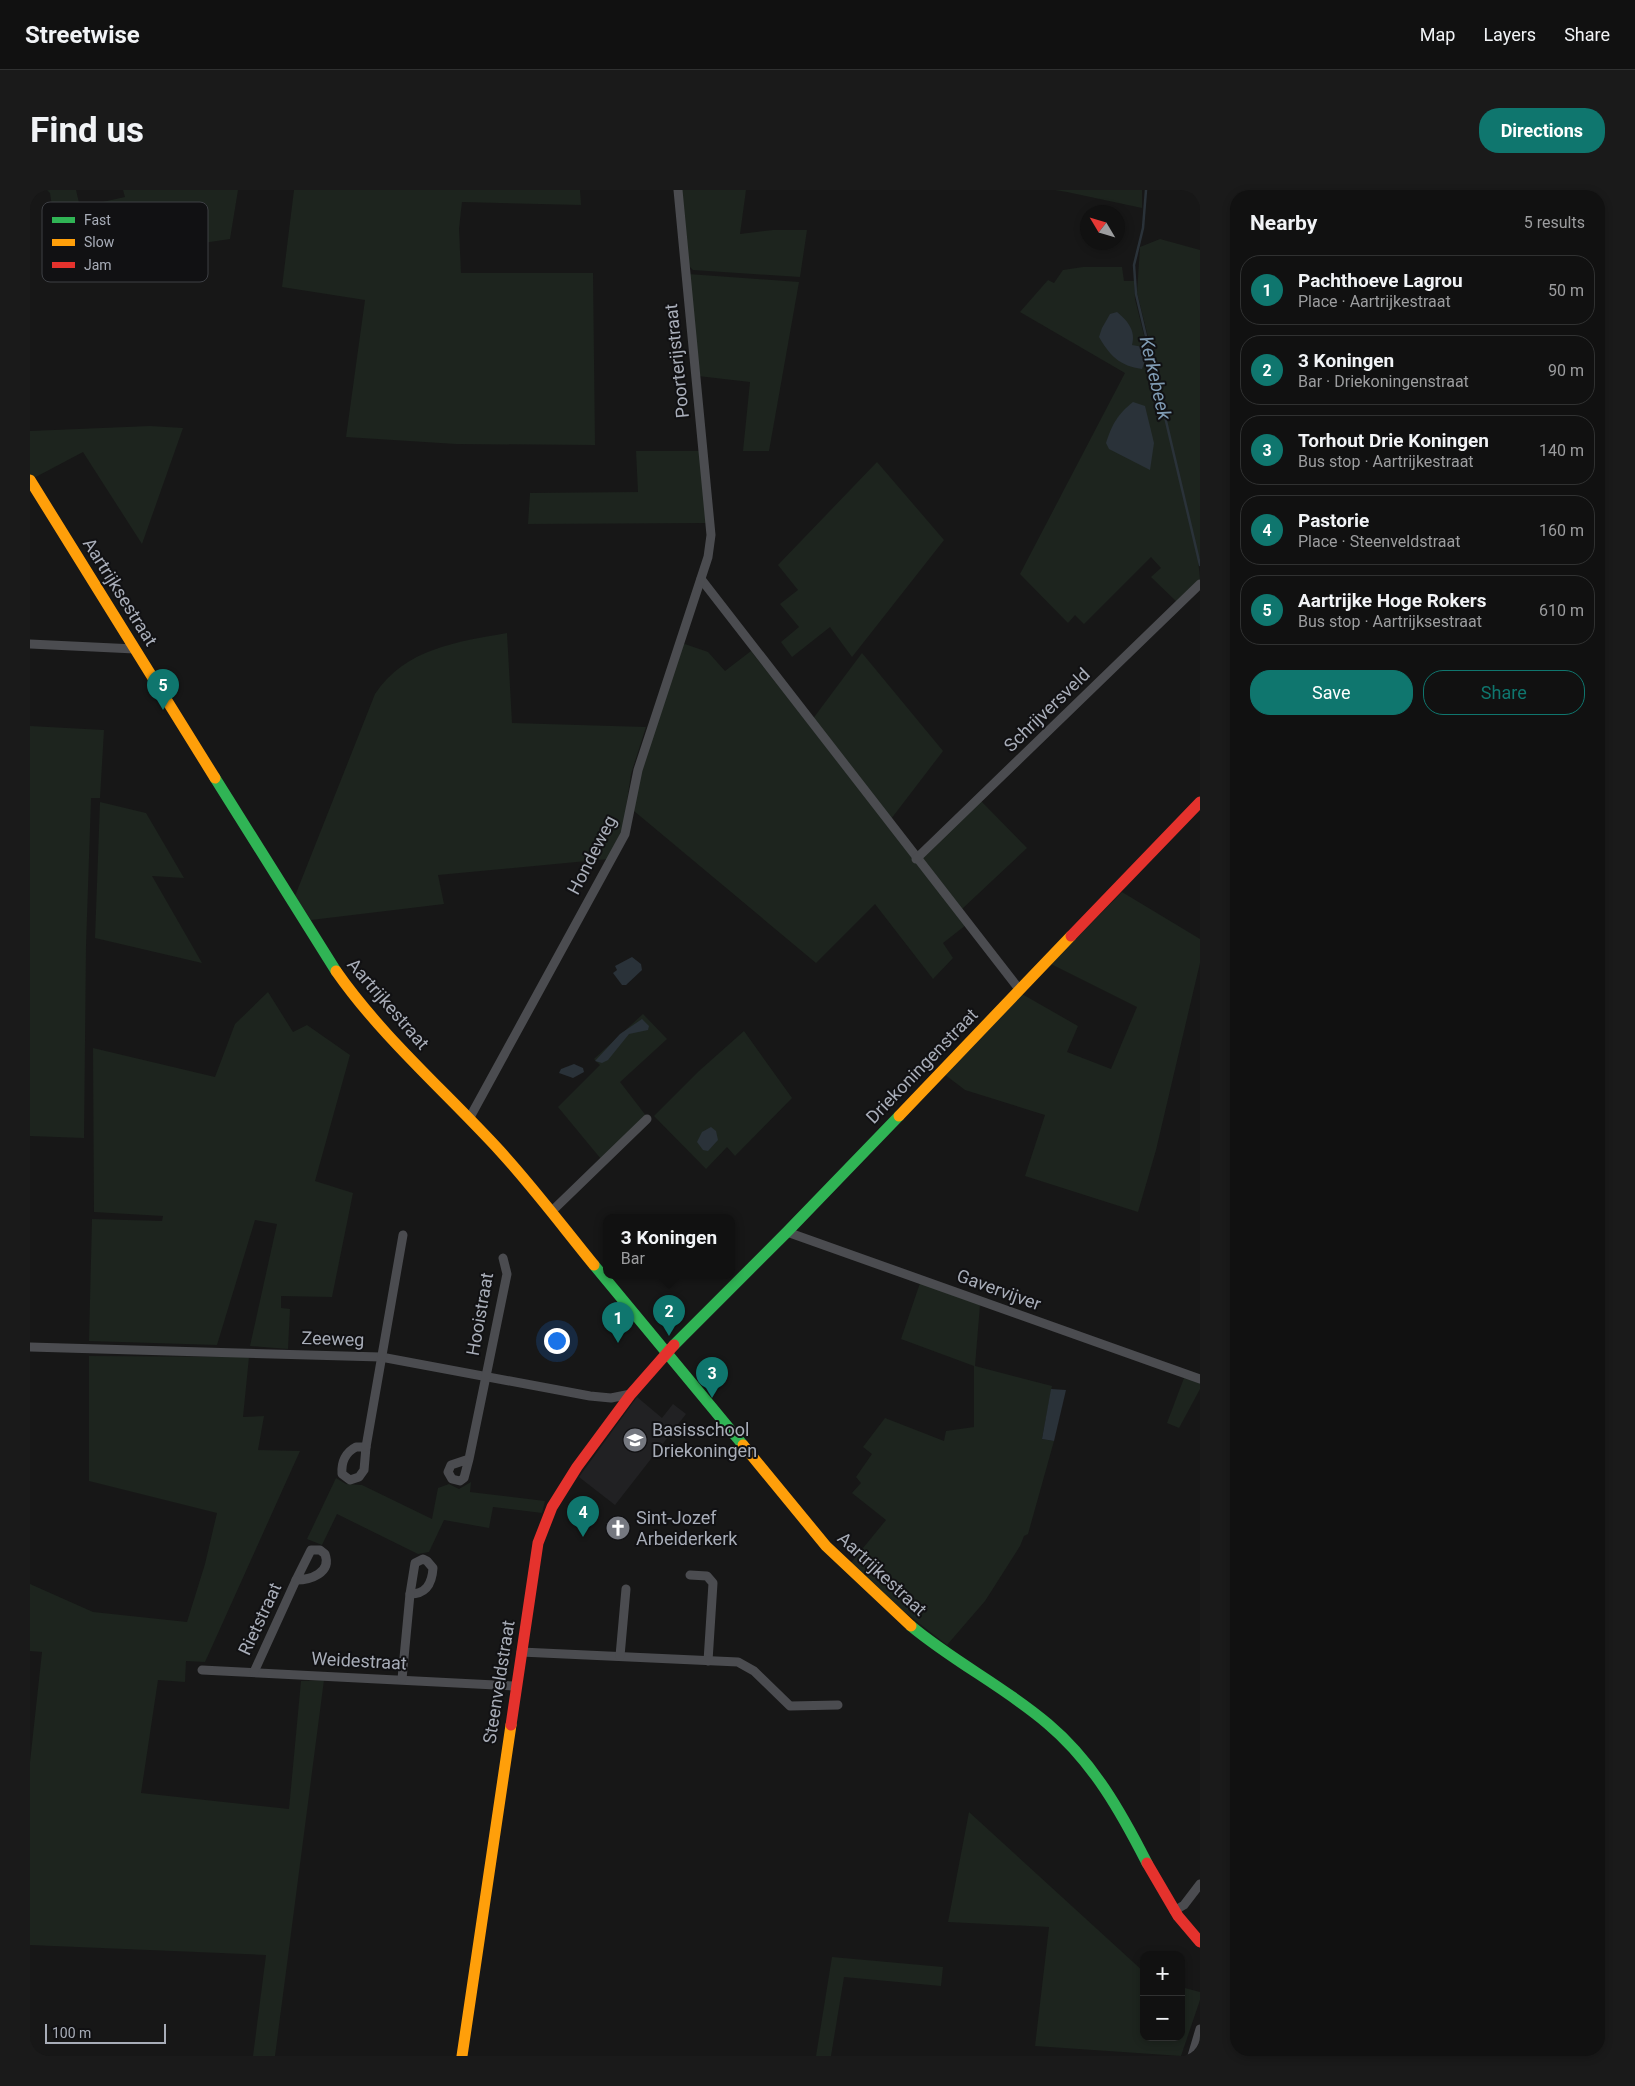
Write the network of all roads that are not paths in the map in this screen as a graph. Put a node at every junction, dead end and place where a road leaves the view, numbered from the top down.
1 (678, 190) edge
2 (30, 480) edge
3 (710, 530) joint
4 (701, 579) junction
5 (1200, 584) edge
6 (30, 644) edge
7 (134, 649) junction
8 (211, 772) joint
9 (1200, 802) edge
10 (916, 859) junction
11 (1019, 990) junction
12 (469, 1119) junction
13 (647, 1119) dead end
14 (551, 1212) junction
15 (787, 1232) junction
16 (403, 1236) dead end
17 (503, 1258) dead end
18 (603, 1274) edge
19 (607, 1279) edge
20 (30, 1347) edge
21 (667, 1351) junction
22 (381, 1357) junction
23 (485, 1376) junction
24 (1200, 1379) edge
25 (631, 1394) junction
26 (366, 1446) dead end
27 (469, 1459) dead end
28 (690, 1575) dead end
29 (296, 1580) dead end
30 (626, 1589) dead end
31 (410, 1594) dead end
32 (521, 1652) junction
33 (620, 1656) junction
34 (708, 1661) junction
35 (202, 1670) dead end
36 (254, 1672) junction
37 (402, 1679) junction
38 (515, 1686) junction
39 (838, 1704) dead end
40 (1200, 1884) edge
41 (1174, 1911) junction
42 (1200, 1942) edge
43 (1200, 2029) edge
44 (462, 2056) edge
45 (1192, 2056) edge

1 - 3 street, Poorterijstraat
2 - 7 street, Aartrijksestraat
3 - 4 street, Hondeweg
4 - 10 street
4 - 12 street, Hondeweg
5 - 10 street, Schrijversveld
6 - 7 street
7 - 8 street, Aartrijksestraat
8 - 12 street, Aartrijkestraat
9 - 11 street, Driekoningenstraat
10 - 11 street
11 - 15 street, Driekoningenstraat
12 - 14 street, Aartrijkestraat
13 - 14 street
14 - 18 street, Aartrijkestraat
15 - 21 street, Driekoningenstraat
15 - 24 street, Gavervijver
16 - 22 street
17 - 23 street, Hooistraat
19 - 21 street, Aartrijkestraat
20 - 22 street, Zeeweg
21 - 25 street, Steenveldstraat
21 - 41 street, Aartrijkestraat
22 - 23 street, Zeeweg
22 - 26 street
23 - 25 street, Zeeweg
23 - 27 street, Hooistraat
25 - 32 street, Steenveldstraat
28 - 34 street
29 - 36 street, Rietstraat
30 - 33 street
31 - 37 street
32 - 33 street
32 - 38 street, Steenveldstraat
33 - 34 street
34 - 39 street
35 - 36 street, Weidestraat
36 - 37 street, Weidestraat
37 - 38 street, Weidestraat
38 - 44 street, Steenveldstraat
40 - 41 street
41 - 42 street, Aartrijkestraat
43 - 45 street

